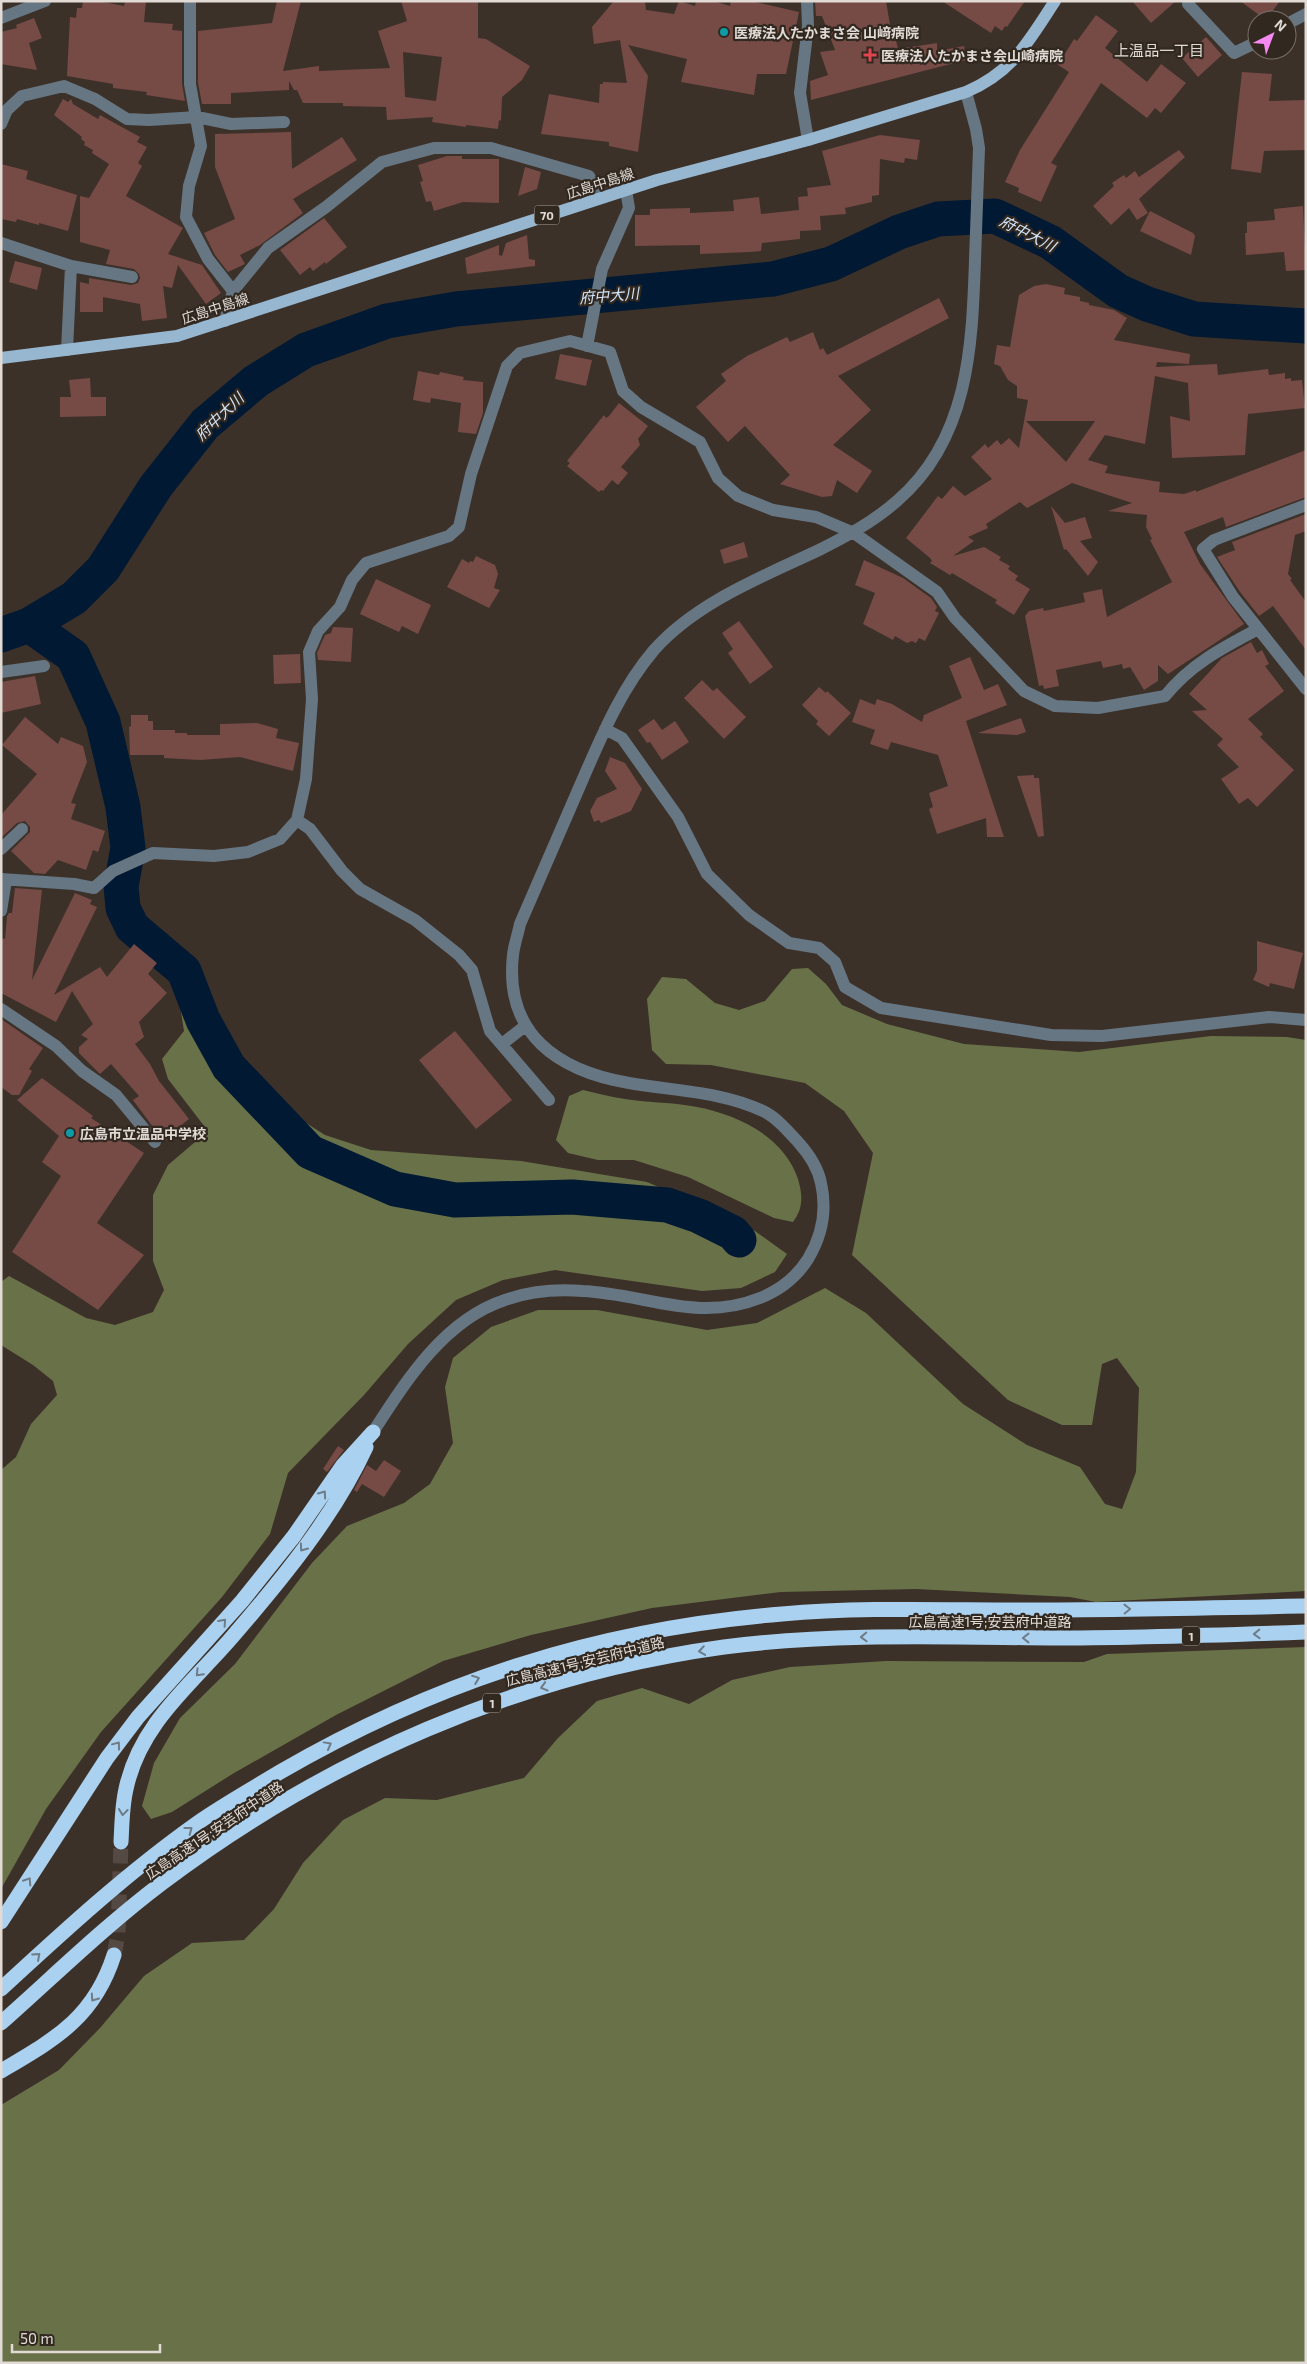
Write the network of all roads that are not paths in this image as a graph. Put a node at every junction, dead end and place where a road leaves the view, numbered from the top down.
1 (46, 1) edge
2 (190, 1) edge
3 (808, 1) edge
4 (1055, 1) edge
5 (1188, 4) dead end
6 (1, 18) edge
7 (1247, 47) edge
8 (966, 92) junction
9 (197, 117) junction
10 (284, 122) dead end
11 (1, 124) edge
12 (808, 140) junction
13 (626, 190) junction
14 (600, 198) junction
15 (1, 243) edge
16 (71, 266) junction
17 (132, 277) dead end
18 (233, 291) junction
19 (225, 321) junction
20 (588, 341) junction
21 (67, 350) junction
22 (1, 358) edge
23 (1306, 505) edge
24 (854, 533) junction
25 (1258, 629) junction
26 (44, 666) dead end
27 (1, 672) edge
28 (1306, 690) edge
29 (605, 728) junction
30 (297, 820) junction
31 (22, 829) dead end
32 (1, 849) edge
33 (4, 880) edge
34 (1, 911) edge
35 (1, 1009) edge
36 (1306, 1020) edge
37 (525, 1026) junction
38 (502, 1044) junction
39 (549, 1100) dead end
40 (155, 1142) dead end
41 (373, 1432) junction
42 (1306, 1606) edge
43 (1306, 1632) edge
44 (121, 1842) tunnel mouth
45 (1, 1922) edge
46 (114, 1954) tunnel mouth
47 (1, 1989) edge
48 (1, 2023) edge
49 (1, 2071) edge

1 - 6 street
2 - 9 street
3 - 12 street
4 - 8 main road, 広島中島線 / 70
5 - 7 street
8 - 12 main road, 広島中島線 / 70
8 - 24 street
9 - 10 street
9 - 11 street
9 - 18 street
12 - 13 main road, 広島中島線 / 70
13 - 14 main road, 広島中島線 / 70
13 - 20 street
14 - 18 street
14 - 19 main road, 広島中島線 / 70
15 - 16 street
16 - 17 street
16 - 21 street
18 - 19 street
19 - 21 main road, 広島中島線 / 70
20 - 24 street
20 - 30 street
21 - 22 main road, 広島中島線 / 70
23 - 25 street
24 - 25 street
24 - 29 street
25 - 28 street
26 - 27 street
29 - 36 street
29 - 37 street
30 - 33 street
30 - 38 street
31 - 32 street
33 - 34 street
35 - 40 street
37 - 38 street
37 - 41 street
38 - 39 street
41 -> 44 highway
45 -> 41 highway
47 -> 42 highway, 広島高速1号;安芸府中道路 / 1
43 -> 48 highway, 広島高速1号;安芸府中道路 / 1
46 -> 49 highway

